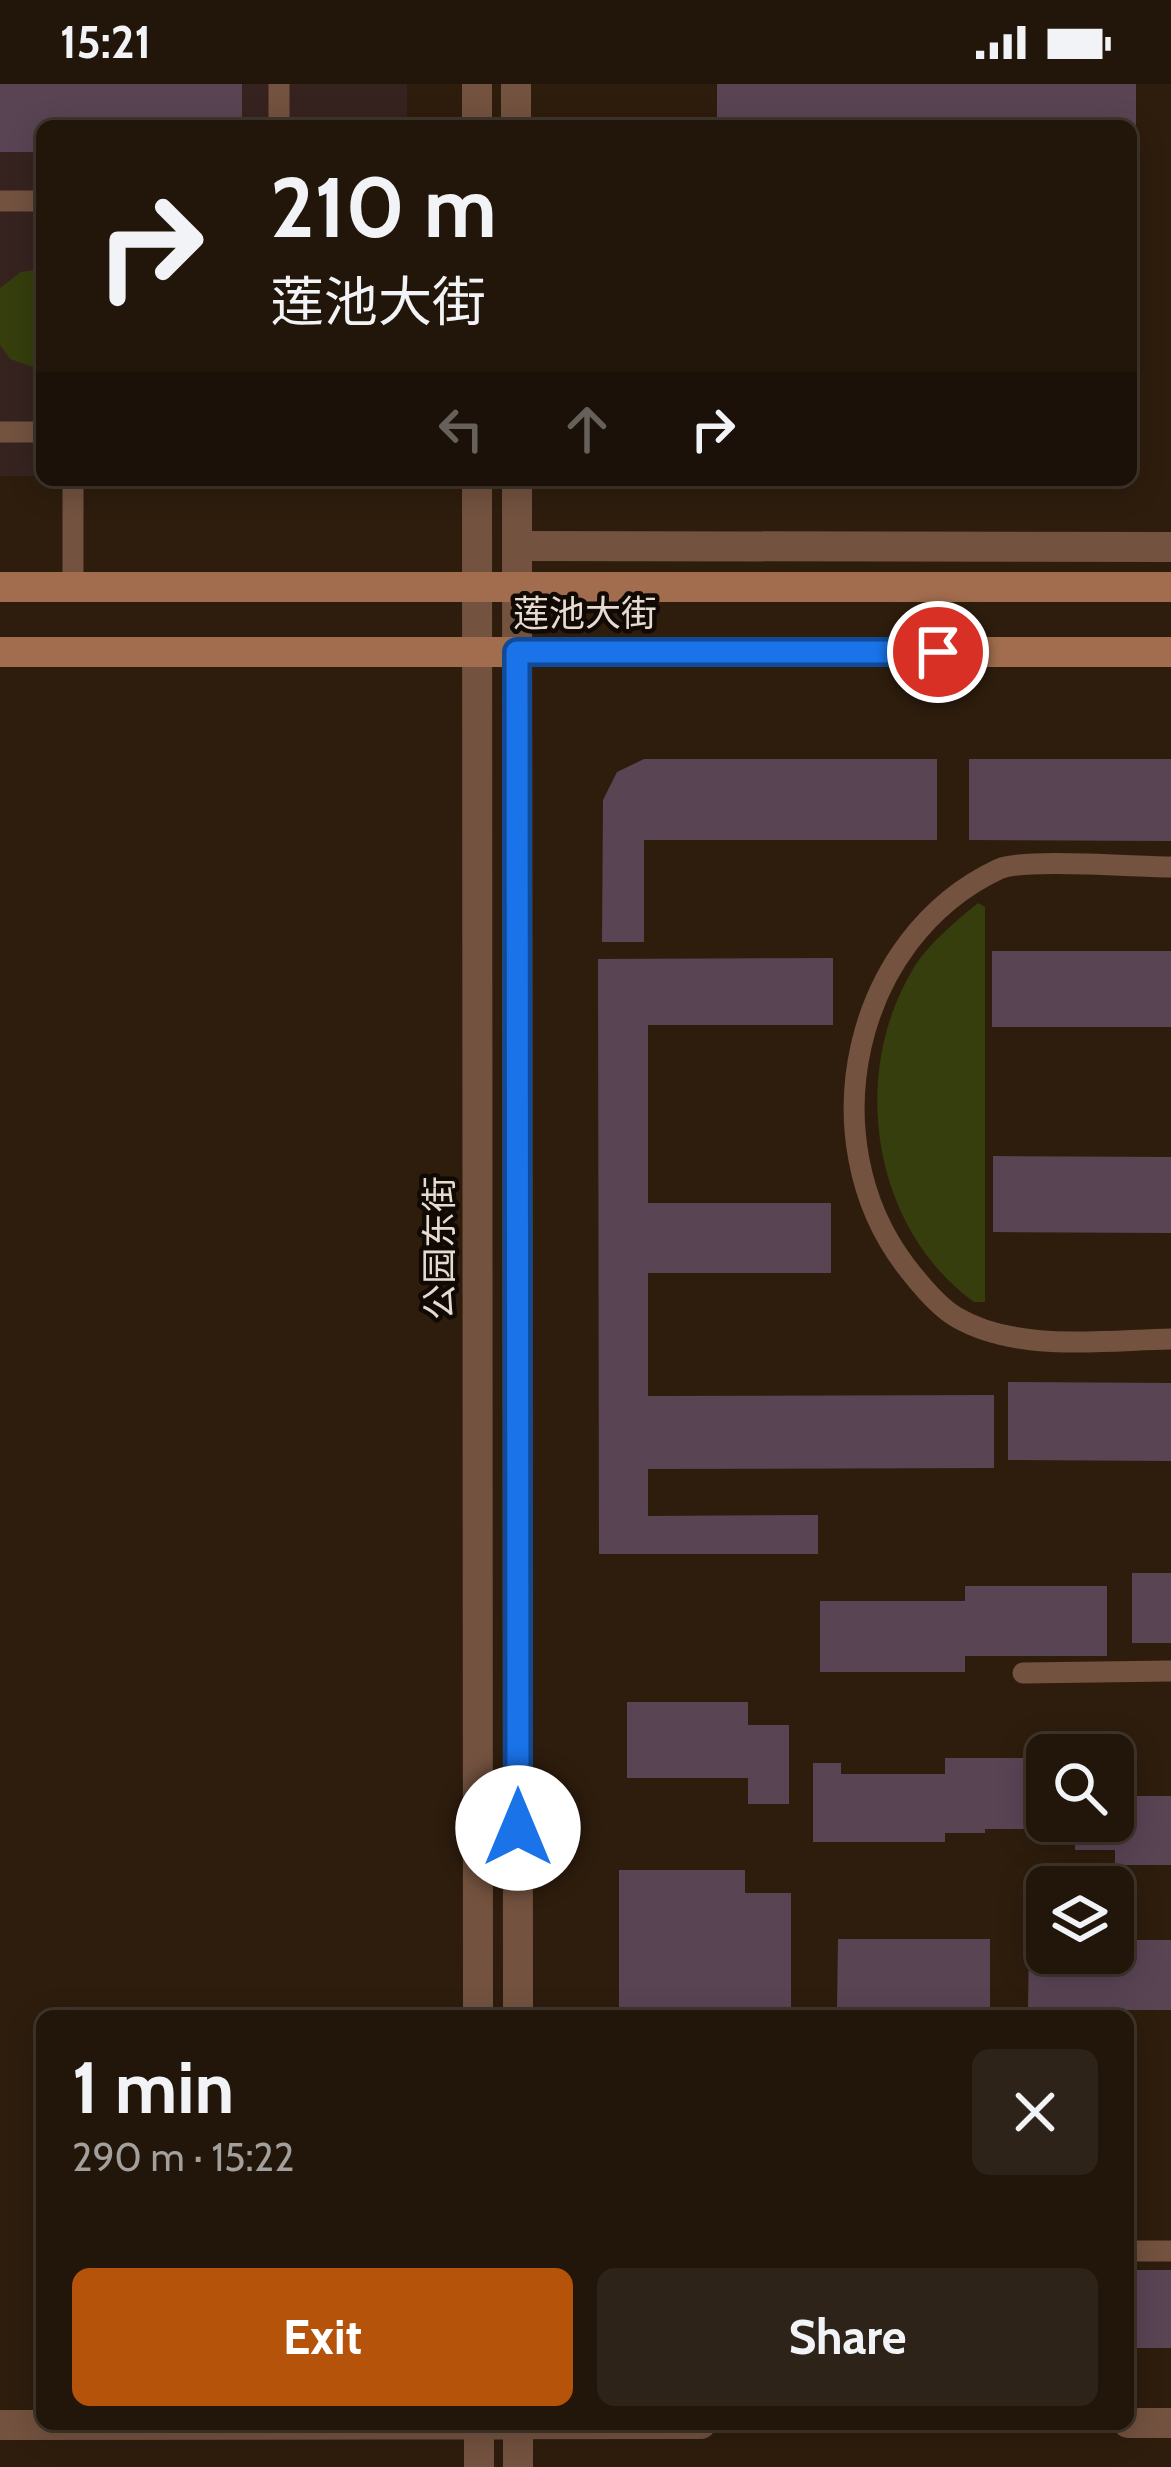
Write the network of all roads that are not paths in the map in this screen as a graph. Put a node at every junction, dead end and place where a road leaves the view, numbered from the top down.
1 (279, 84) edge
2 (477, 84) edge
3 (516, 84) edge
4 (279, 120) edge
5 (477, 120) edge
6 (516, 120) edge
7 (0, 201) edge
8 (36, 201) edge
9 (0, 432) edge
10 (36, 432) edge
11 (73, 486) edge
12 (477, 486) edge
13 (517, 486) edge
14 (517, 546) junction
15 (1171, 547) edge
16 (0, 587) edge
17 (73, 587) junction
18 (477, 587) junction
19 (517, 587) junction
20 (1171, 587) edge
21 (0, 652) edge
22 (477, 652) junction
23 (517, 652) junction
24 (1171, 652) edge
25 (1171, 867) edge
26 (1171, 1339) edge
27 (1171, 1671) edge
28 (1023, 1673) dead end
29 (478, 2010) edge
30 (518, 2010) edge
31 (1134, 2251) edge
32 (1171, 2251) edge
33 (1134, 2423) edge
34 (1171, 2423) edge
35 (0, 2425) edge
36 (36, 2425) edge
37 (479, 2430) edge
38 (518, 2430) edge
39 (479, 2467) edge
40 (518, 2467) edge

1 - 4 lane
2 - 5 street
3 - 6 street
7 - 8 lane
9 - 10 lane
11 - 17 lane
12 - 18 street, 公园东街
13 - 14 street
14 - 15 street
14 - 19 street
16 - 17 main road, 莲池大街
17 - 18 main road, 莲池大街
18 - 19 main road, 莲池大街
18 - 22 street, 公园东街
19 - 20 main road, 莲池大街
19 - 23 street
21 - 22 main road, 莲池大街
22 - 23 main road, 莲池大街
22 - 29 street, 公园东街
23 - 24 main road, 莲池大街
23 - 30 street
25 - 26 lane
27 - 28 lane
31 - 32 lane
33 - 34 street
35 - 36 street
37 - 39 street
38 - 40 street

